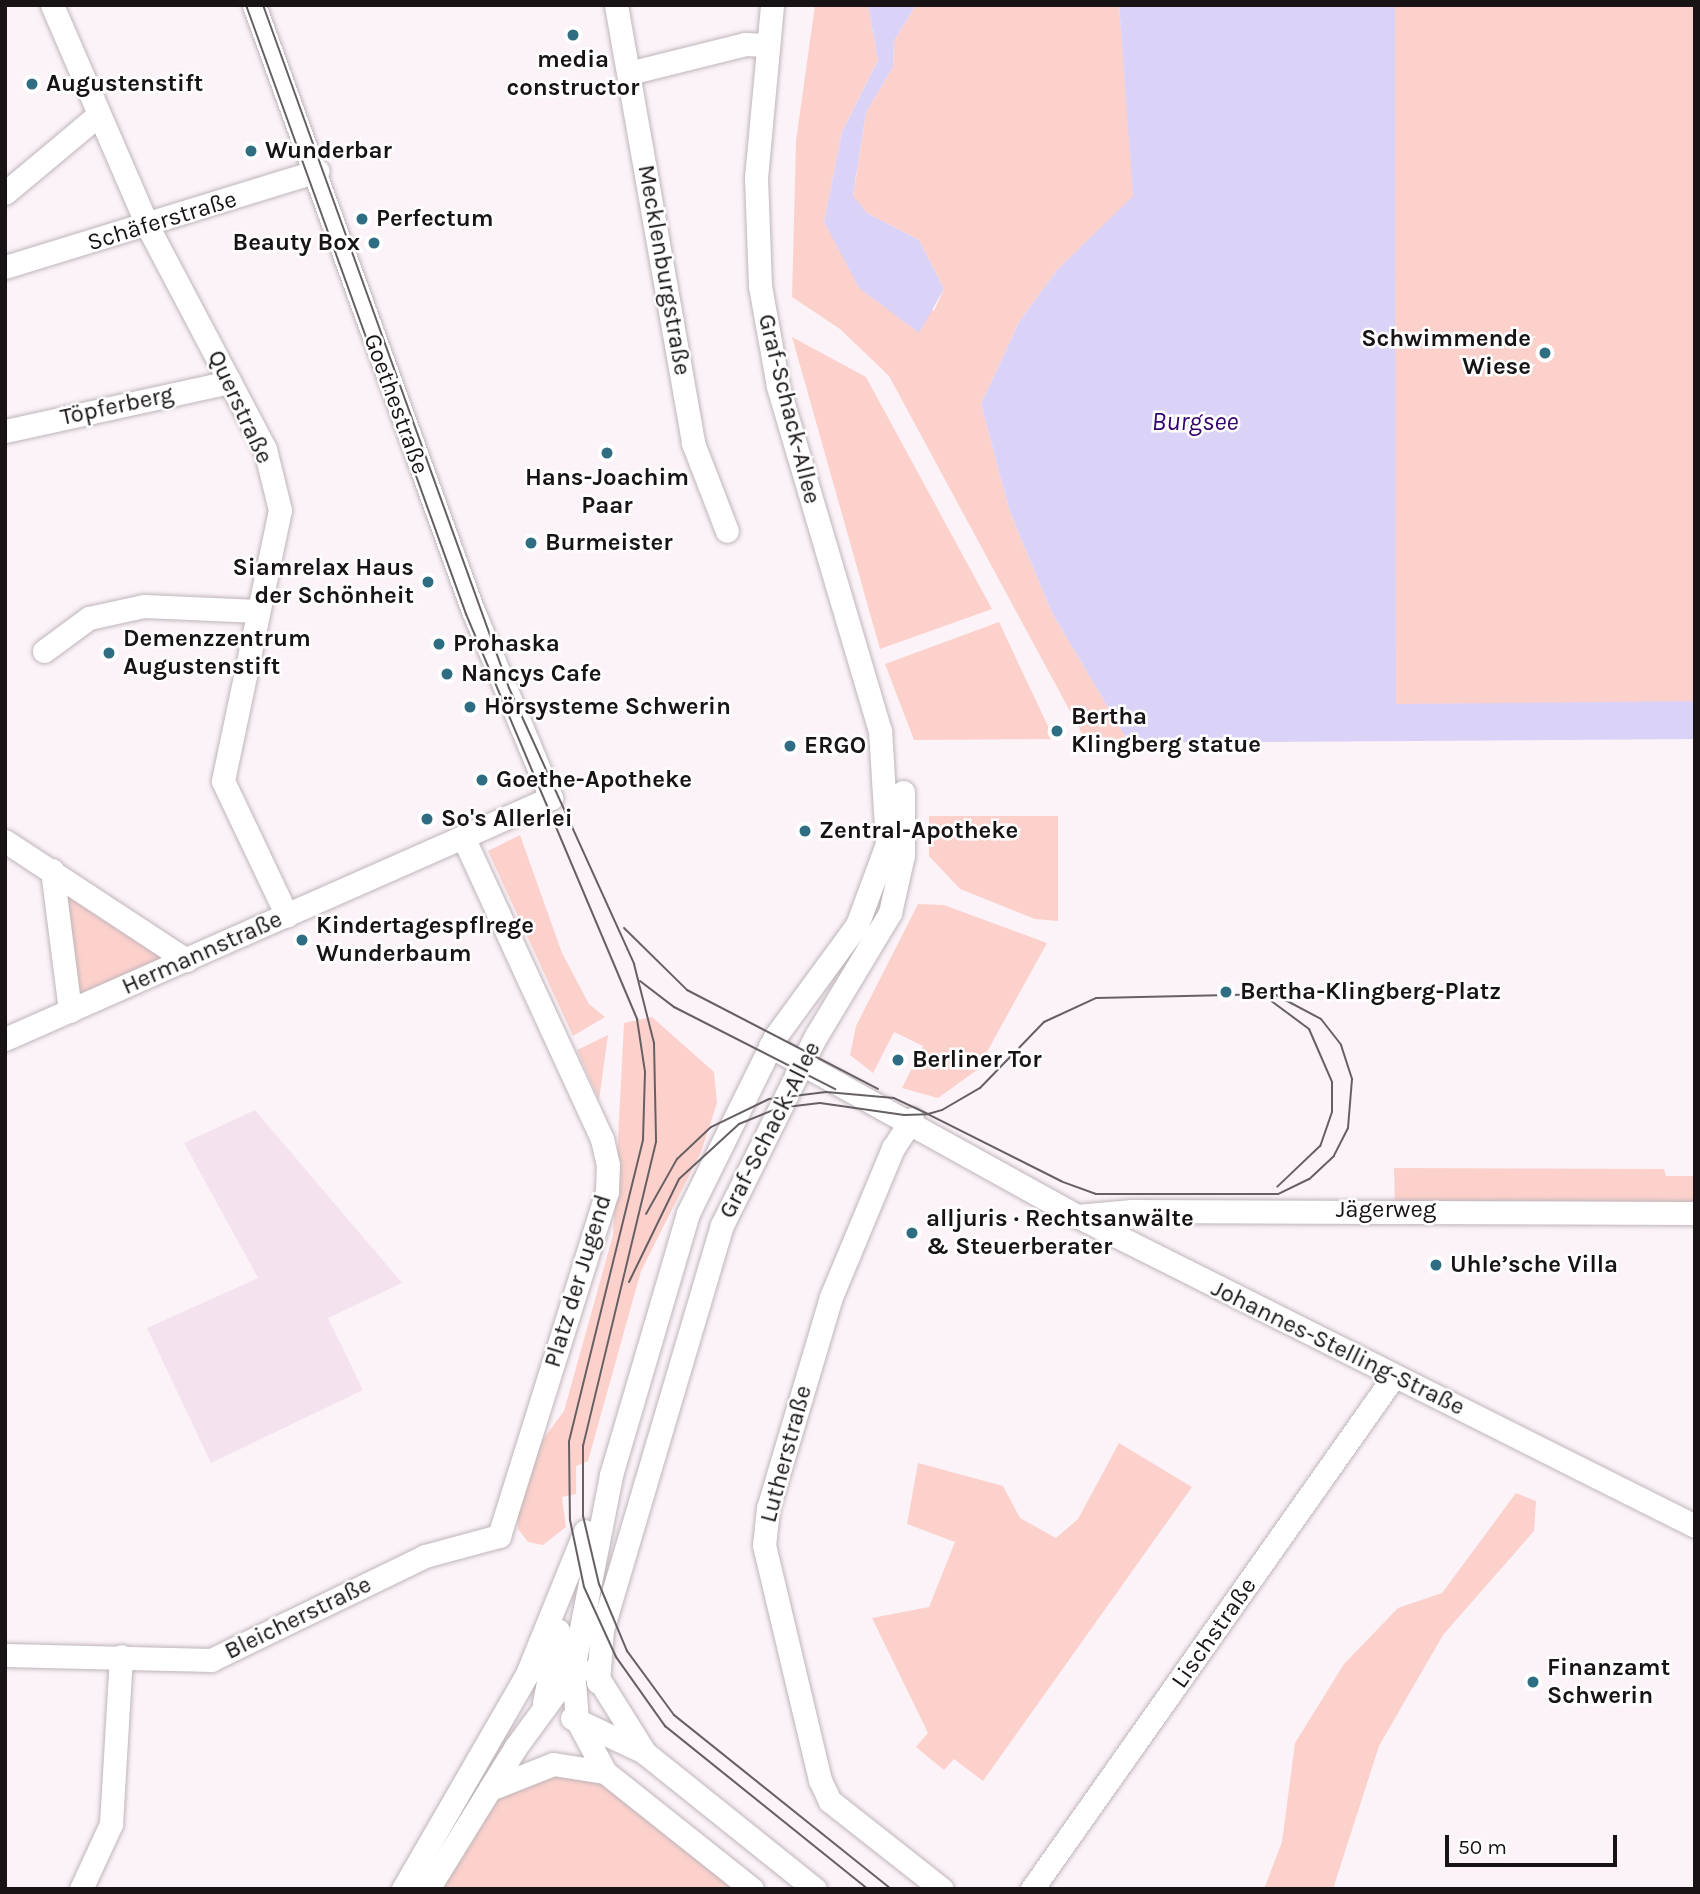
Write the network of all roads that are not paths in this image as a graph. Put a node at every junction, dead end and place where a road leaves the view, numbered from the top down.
1 (52, 5) edge
2 (254, 5) edge
3 (616, 5) edge
4 (772, 5) edge
5 (766, 45) junction
6 (629, 73) junction
7 (96, 117) junction
8 (317, 171) junction
9 (5, 193) edge
10 (148, 227) junction
11 (5, 267) edge
12 (230, 382) junction
13 (5, 431) edge
14 (727, 531) dead end
15 (258, 611) junction
16 (44, 651) dead end
17 (869, 682) junction
18 (551, 798) joint
19 (464, 839) junction
20 (5, 841) edge
21 (52, 870) junction
22 (287, 916) junction
23 (186, 960) junction
24 (69, 1011) junction
25 (5, 1039) edge
26 (770, 1046) junction
27 (803, 1062) junction
28 (912, 1119) junction
29 (1695, 1213) edge
30 (1077, 1216) junction
31 (1394, 1376) junction
32 (611, 1475) junction
33 (1695, 1526) edge
34 (499, 1536) joint
35 (566, 1578) junction
36 (578, 1623) junction
37 (602, 1630) junction
38 (5, 1655) edge
39 (121, 1656) junction
40 (579, 1660) junction
41 (598, 1682) junction
42 (542, 1710) junction
43 (577, 1720) junction
44 (490, 1739) junction
45 (645, 1752) junction
46 (605, 1772) junction
47 (487, 1791) junction
48 (1039, 1886) edge
49 (81, 1889) edge
50 (403, 1889) edge
51 (428, 1889) edge
52 (752, 1889) edge
53 (815, 1889) edge
54 (942, 1889) edge

1 - 7 street, Querstraße
2 - 8 street, Goethestraße
3 - 6 street, Mecklenburgstraße
4 - 5 street, Graf-Schack-Allee
5 - 6 street
5 - 17 street, Graf-Schack-Allee
6 - 14 street, Mecklenburgstraße
7 - 9 street
7 - 10 street, Querstraße
8 - 10 street, Schäferstraße
8 - 18 street, Goethestraße
10 - 11 street, Schäferstraße
10 - 12 street, Querstraße
12 - 13 street, Töpferberg
12 - 15 street, Querstraße
15 - 16 street
15 - 22 street, Querstraße
17 - 26 street, Graf-Schack-Allee
17 - 27 street, Graf-Schack-Allee
18 - 19 street, Hermannstraße
19 - 22 street, Hermannstraße
19 - 34 street, Platz der Jugend
20 - 21 street
21 - 23 street
21 - 24 street
22 - 23 street, Hermannstraße
23 - 24 street, Hermannstraße
24 - 25 street, Hermannstraße
26 - 27 street
26 - 32 street, Graf-Schack-Allee
27 - 28 street
27 - 37 street, Graf-Schack-Allee
28 - 30 street, Johannes-Stelling-Straße
28 - 54 street, Lutherstraße
29 - 30 street, Jägerweg
30 - 31 street, Johannes-Stelling-Straße
31 - 33 street, Johannes-Stelling-Straße
31 - 48 street, Lischstraße
32 - 35 street, Graf-Schack-Allee
32 - 36 street, Graf-Schack-Allee
34 - 39 street, Bleicherstraße
35 - 36 street
35 - 42 street, Graf-Schack-Allee
35 - 44 street, Graf-Schack-Allee
36 - 40 street, Graf-Schack-Allee
37 - 40 street
37 - 41 street
38 - 39 street, Bleicherstraße
39 - 49 street
40 - 41 street
40 - 42 street
40 - 43 street, Graf-Schack-Allee
41 - 45 street
42 - 43 street
42 - 44 street
42 - 47 street
43 - 45 street
43 - 46 street, Graf-Schack-Allee
44 - 50 street, Graf-Schack-Allee
45 - 53 street
46 - 47 street
46 - 52 street
47 - 51 street

